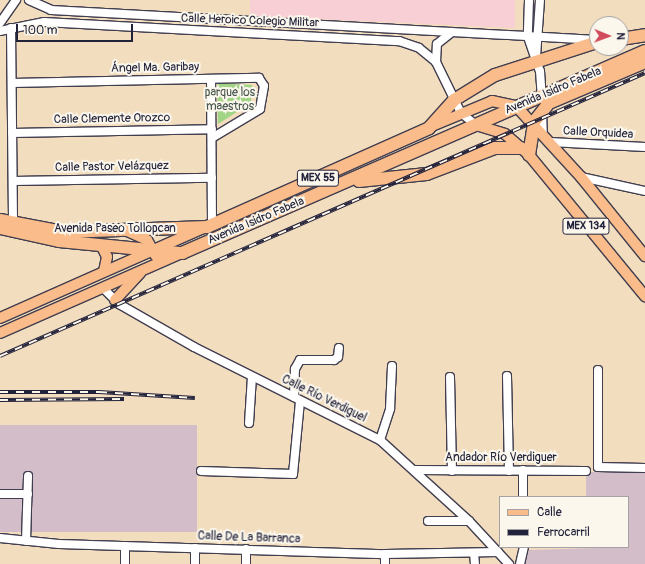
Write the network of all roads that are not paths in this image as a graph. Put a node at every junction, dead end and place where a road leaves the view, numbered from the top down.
1 (16, 0) edge
2 (29, 0) edge
3 (529, 3) edge
4 (540, 3) edge
5 (98, 12) junction
6 (244, 20) junction
7 (0, 23) edge
8 (98, 25) junction
9 (11, 28) junction
10 (0, 31) edge
11 (244, 32) junction
12 (453, 32) junction
13 (645, 35) edge
14 (528, 37) junction
15 (539, 38) junction
16 (629, 38) edge
17 (589, 41) edge
18 (589, 43) edge
19 (645, 51) edge
20 (536, 59) junction
21 (436, 62) junction
22 (645, 62) edge
23 (211, 79) junction
24 (12, 83) junction
25 (542, 95) junction
26 (454, 100) junction
27 (516, 106) junction
28 (542, 110) junction
29 (461, 113) junction
30 (534, 122) junction
31 (476, 125) junction
32 (429, 128) junction
33 (212, 129) junction
34 (12, 134) junction
35 (543, 134) junction
36 (212, 138) junction
37 (550, 142) junction
38 (645, 147) edge
39 (525, 151) junction
40 (581, 176) junction
41 (212, 178) junction
42 (13, 181) junction
43 (347, 182) junction
44 (645, 191) edge
45 (0, 220) edge
46 (13, 222) junction
47 (210, 226) junction
48 (0, 228) edge
49 (127, 231) junction
50 (101, 245) junction
51 (154, 249) junction
52 (182, 253) junction
53 (645, 256) edge
54 (156, 264) junction
55 (143, 270) junction
56 (104, 271) junction
57 (103, 288) junction
58 (645, 296) edge
59 (115, 300) junction
60 (0, 318) edge
61 (0, 333) edge
62 (339, 348) dead end
63 (392, 366) dead end
64 (598, 370) dead end
65 (507, 376) dead end
66 (252, 377) junction
67 (450, 377) dead end
68 (297, 399) junction
69 (249, 423) dead end
70 (380, 440) junction
71 (645, 468) edge
72 (415, 470) junction
73 (509, 470) junction
74 (523, 470) junction
75 (586, 470) dead end
76 (201, 471) dead end
77 (452, 471) junction
78 (28, 476) dead end
79 (0, 494) edge
80 (28, 494) junction
81 (523, 496) edge
82 (428, 521) dead end
83 (469, 521) junction
84 (0, 538) edge
85 (26, 541) junction
86 (125, 546) junction
87 (195, 548) junction
88 (524, 548) edge
89 (246, 549) junction
90 (498, 552) junction
91 (474, 553) junction
92 (386, 554) junction
93 (125, 564) edge
94 (195, 564) edge
95 (246, 564) edge
96 (385, 564) edge
97 (474, 564) edge
98 (509, 564) edge
99 (520, 564) edge

1 - 7 street
2 - 5 street, Calle Heroico Colegio Militar
3 - 4 street
3 - 14 street
4 - 15 street
5 - 6 street, Calle Heroico Colegio Militar
5 - 8 street
6 - 11 street
6 - 12 street, Calle Heroico Colegio Militar
8 - 9 street, Calle Heroico Colegio Militar
8 - 11 street, Calle Heroico Colegio Militar
9 - 10 street, Calle Heroico Colegio Militar
9 - 24 street
11 - 21 street, Calle Heroico Colegio Militar
12 - 14 street, Calle Heroico Colegio Militar
12 - 21 street
13 - 16 highway
14 - 15 street, Calle Heroico Colegio Militar
14 - 20 street
15 - 17 street, Calle Heroico Colegio Militar
15 - 20 street
18 - 20 highway, Avenida Isidro Fabela / MEX 55
19 - 25 highway, Avenida Isidro Fabela / MEX 55
20 - 25 street
20 - 26 highway, Avenida Isidro Fabela / MEX 55
21 - 26 street, Calle Heroico Colegio Militar
22 - 28 highway
23 - 24 street, Ángel Ma. Garibay
23 - 33 street
23 - 36 street, Ángel Ma. Garibay
24 - 34 street
25 - 27 highway, Avenida Isidro Fabela / MEX 55
25 - 28 street
26 - 29 street, Calle Heroico Colegio Militar
26 - 32 highway, Avenida Isidro Fabela / MEX 55
27 - 29 main road, MEX 55
27 - 30 main road, MEX 134
27 - 31 highway, Avenida Isidro Fabela / MEX 55
28 - 30 highway
28 - 35 street
29 - 31 street, MEX 134
29 - 32 main road, MEX 55
30 - 35 main road, MEX 134
30 - 39 highway
31 - 39 main road, MEX 134
31 - 43 highway, Avenida Isidro Fabela / MEX 55
32 - 47 highway, Avenida Isidro Fabela / MEX 55
33 - 34 street, Calle Clemente Orozco
33 - 36 street
34 - 42 street
35 - 37 main road, MEX 134
36 - 41 street
37 - 38 street, Calle Orquidea
37 - 40 main road, MEX 134
39 - 43 highway
39 - 58 main road, MEX 134
40 - 44 street
40 - 53 main road, MEX 134
41 - 42 street, Calle Pastor Velázquez
41 - 47 street
42 - 46 street
43 - 52 highway, Avenida Isidro Fabela / MEX 55
45 - 46 highway, Avenida Paseo Tollopcan / MEX 55
46 - 49 highway, Avenida Paseo Tollopcan / MEX 55
47 - 49 highway, Avenida Paseo Tollopcan / MEX 55
47 - 51 main road, Avenida Isidro Fabela / MEX 55
48 - 50 highway, Avenida Paseo Tollopcan / MEX 55
49 - 51 main road
50 - 51 highway, Avenida Paseo Tollopcan / MEX 55
50 - 56 main road
51 - 52 highway, Avenida Paseo Tollopcan
51 - 54 main road
51 - 56 main road, Avenida Isidro Fabela / MEX 55
52 - 54 main road, Avenida Isidro Fabela / MEX 55
54 - 55 main road, Avenida Isidro Fabela / MEX 55
55 - 57 main road, Avenida Isidro Fabela / MEX 55
55 - 59 main road
56 - 60 main road, Avenida Isidro Fabela / MEX 55
57 - 59 street, Calle Río Verdiguel
57 - 61 main road, Avenida Isidro Fabela / MEX 55
59 - 66 street, Calle Río Verdiguel
62 - 68 street
63 - 70 street
64 - 71 street
65 - 73 street
66 - 68 street, Calle Río Verdiguel
66 - 69 street
67 - 77 street
68 - 70 street, Calle Río Verdiguel
68 - 76 street
70 - 72 street, Calle Río Verdiguel
72 - 77 street, Andador Río Verdiguer
72 - 83 street, Calle Río Verdiguel
73 - 74 street, Andador Río Verdiguer
73 - 77 street, Andador Río Verdiguer
74 - 75 street, Andador Río Verdiguer
74 - 81 street
78 - 80 street
79 - 80 street
80 - 85 street
82 - 83 street
83 - 90 street, Calle Río Verdiguel
84 - 85 street, Calle De La Barranca
85 - 86 street, Calle De La Barranca
86 - 87 street, Calle De La Barranca
86 - 93 street
87 - 89 street, Calle De La Barranca
87 - 94 street
88 - 99 street
89 - 92 street, Calle De La Barranca
89 - 95 street
90 - 91 street, Calle De La Barranca
90 - 98 street, Calle Río Verdiguel
91 - 92 street, Calle De La Barranca
91 - 97 street
92 - 96 street

